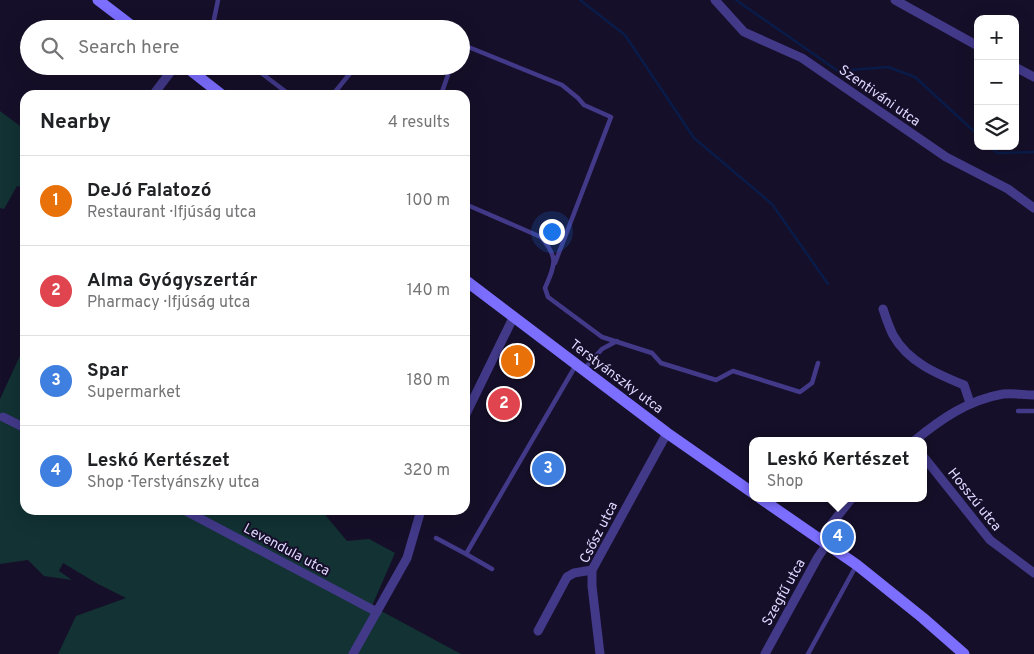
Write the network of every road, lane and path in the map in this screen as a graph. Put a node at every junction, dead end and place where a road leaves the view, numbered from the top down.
1 (98, 0) edge
2 (218, 0) edge
3 (715, 0) edge
4 (895, 0) edge
5 (124, 20) edge
6 (214, 20) edge
7 (974, 44) edge
8 (470, 48) edge
9 (1019, 69) edge
10 (168, 75) edge
11 (196, 75) edge
12 (264, 75) edge
13 (350, 75) edge
14 (448, 75) edge
15 (1034, 77) edge
16 (157, 90) edge
17 (216, 90) edge
18 (283, 90) edge
19 (339, 90) edge
20 (443, 90) edge
21 (470, 206) edge
22 (1034, 208) edge
23 (555, 264) junction
24 (470, 286) edge
25 (883, 309) dead end
26 (513, 318) junction
27 (617, 341) junction
28 (818, 363) dead end
29 (580, 367) junction
30 (1034, 395) edge
31 (970, 403) junction
32 (470, 406) edge
33 (1018, 411) dead end
34 (1034, 411) edge
35 (3, 417) dead end
36 (20, 426) edge
37 (667, 433) junction
38 (919, 437) edge
39 (927, 461) edge
40 (749, 490) edge
41 (766, 502) edge
42 (849, 502) edge
43 (193, 515) edge
44 (417, 515) edge
45 (436, 538) dead end
46 (824, 542) junction
47 (466, 554) junction
48 (857, 565) junction
49 (492, 569) dead end
50 (592, 570) junction
51 (1034, 573) edge
52 (377, 612) junction
53 (538, 631) dead end
54 (353, 654) edge
55 (600, 654) edge
56 (765, 654) edge
57 (808, 654) edge
58 (964, 654) edge

1 - 5 main road
2 - 6 lane
3 - 22 street, Szentiváni utca
4 - 7 street
8 - 23 lane
9 - 15 street
10 - 16 street
11 - 17 main road
12 - 18 lane
13 - 19 lane
14 - 20 lane
21 - 23 lane
23 - 27 lane
24 - 26 main road, Terstyánszky utca
25 - 31 street
26 - 29 main road, Terstyánszky utca
26 - 32 street
27 - 28 lane
27 - 29 lane
29 - 37 main road, Terstyánszky utca
29 - 47 lane
30 - 31 street
31 - 38 street
33 - 34 lane
35 - 36 street
37 - 40 main road, Terstyánszky utca
37 - 50 street, Csősz utca
39 - 51 street, Hosszú utca
41 - 46 main road
42 - 46 street, Szegfű utca
43 - 52 street, Levendula utca
44 - 52 street
45 - 47 lane
46 - 48 main road
46 - 56 street, Szegfű utca
47 - 49 lane
48 - 57 lane
48 - 58 main road
50 - 53 street
50 - 55 street, Csősz utca
52 - 54 street

